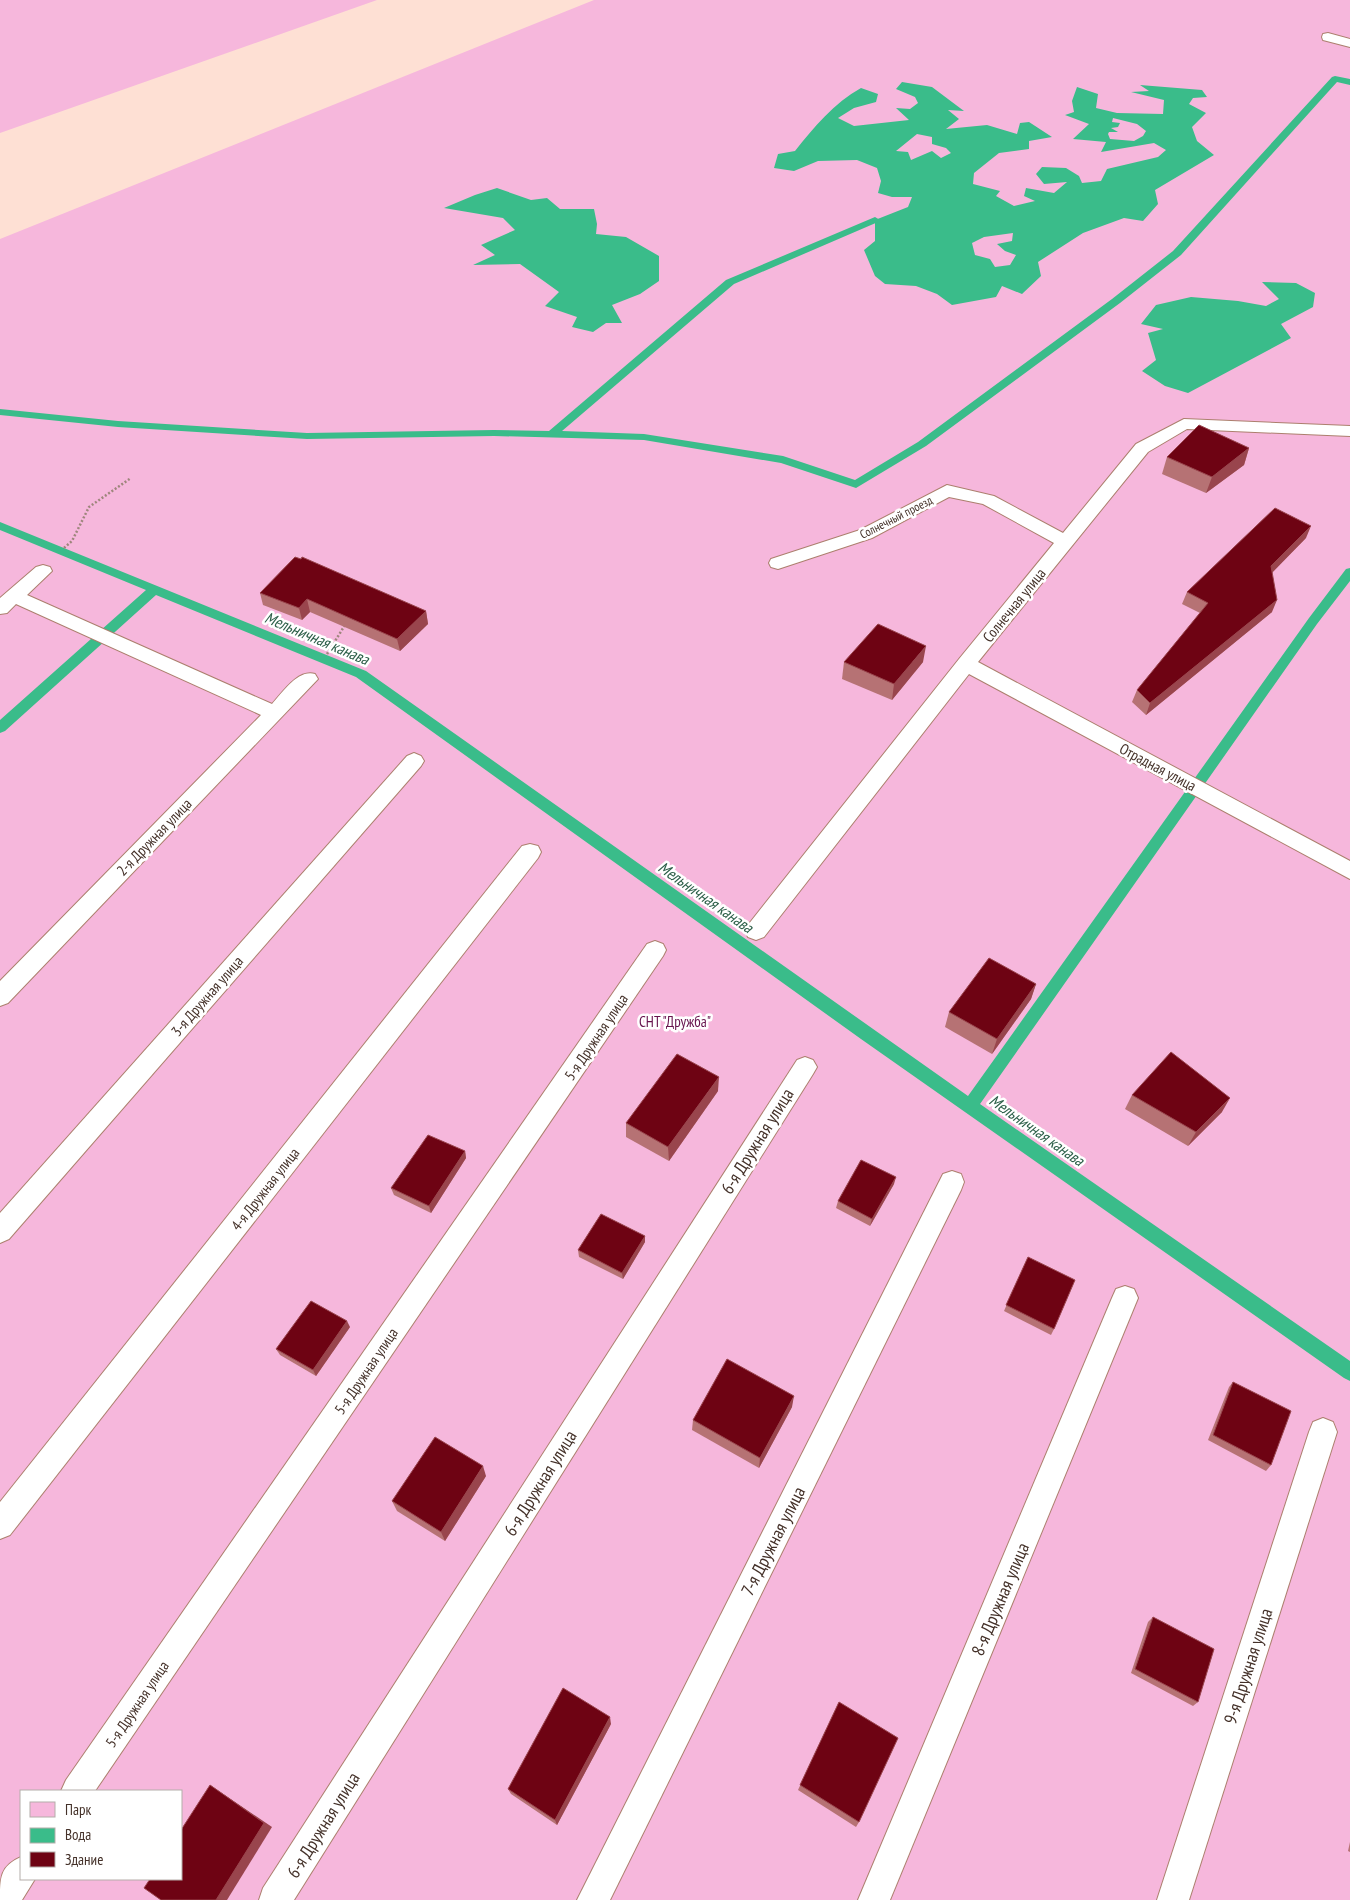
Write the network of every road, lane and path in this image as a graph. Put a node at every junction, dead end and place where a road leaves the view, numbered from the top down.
1 (1328, 37) dead end
2 (1350, 43) edge
3 (1350, 431) edge
4 (131, 478) dead end
5 (1066, 542) junction
6 (778, 563) dead end
7 (43, 571) joint
8 (7, 602) edge
9 (350, 620) edge
10 (966, 664) junction
11 (308, 679) joint
12 (274, 713) junction
13 (414, 761) dead end
14 (530, 852) dead end
15 (1350, 871) edge
16 (756, 932) dead end
17 (656, 950) dead end
18 (0, 996) edge
19 (805, 1066) dead end
20 (952, 1182) dead end
21 (0, 1231) edge
22 (1125, 1298) dead end
23 (1322, 1432) dead end
24 (0, 1526) edge
25 (78, 1790) edge
26 (20, 1874) edge
27 (3, 1900) edge
28 (275, 1900) edge
29 (594, 1900) edge
30 (874, 1900) edge
31 (1173, 1900) edge

1 - 2 lane
3 - 5 lane, Солнечная улица
4 - 7 path
5 - 6 lane, Солнечный проезд
5 - 10 lane, Солнечная улица
7 - 8 lane
8 - 12 lane
9 - 11 path
10 - 15 lane, Отрадная улица
10 - 16 lane, Солнечная улица
11 - 12 lane, 2-я Дружная улица
12 - 18 lane, 2-я Дружная улица
13 - 21 lane, 3-я Дружная улица
14 - 24 lane, 4-я Дружная улица
17 - 25 lane, 5-я Дружная улица
19 - 28 lane, 6-я Дружная улица
20 - 29 lane, 7-я Дружная улица
22 - 30 lane, 8-я Дружная улица
23 - 31 lane, 9-я Дружная улица
26 - 27 lane

